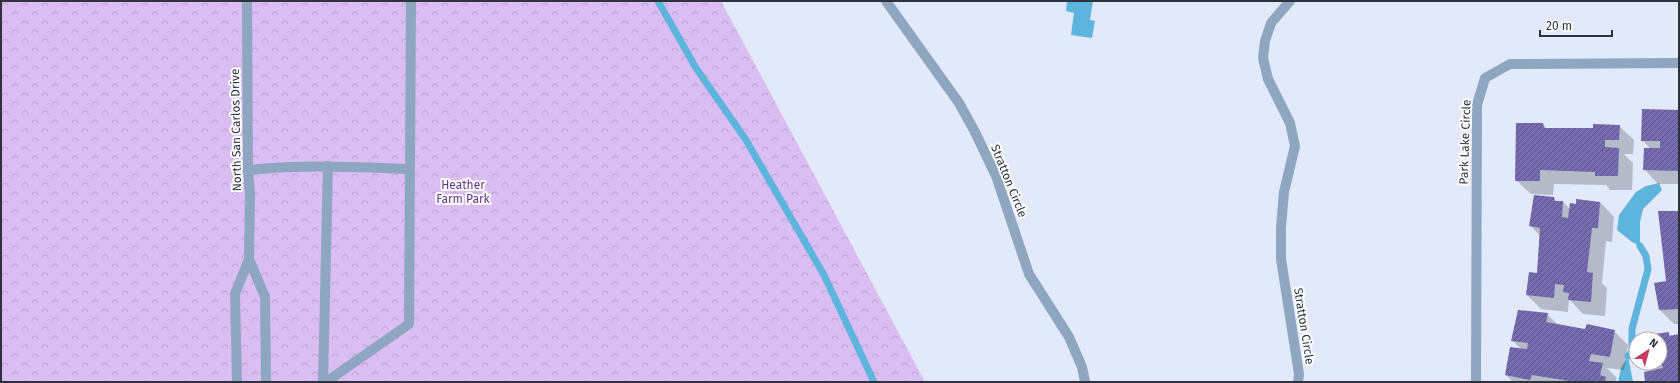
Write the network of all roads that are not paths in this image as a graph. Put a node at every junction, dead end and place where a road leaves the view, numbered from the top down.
1 (247, 1) edge
2 (410, 1) edge
3 (886, 1) edge
4 (1290, 1) edge
5 (1679, 63) edge
6 (328, 166) junction
7 (410, 169) junction
8 (248, 170) junction
9 (249, 259) junction
10 (237, 382) edge
11 (266, 382) edge
12 (324, 382) edge
13 (1085, 382) edge
14 (1298, 382) edge
15 (1476, 382) edge

1 - 8 street, North San Carlos Drive
2 - 7 street
3 - 13 street, Stratton Circle
4 - 14 street, Stratton Circle
5 - 15 street, Park Lake Circle
6 - 7 street
6 - 8 street
6 - 12 street
7 - 12 street
8 - 9 street, North San Carlos Drive
9 - 10 street, North San Carlos Drive
9 - 11 street, North San Carlos Drive

